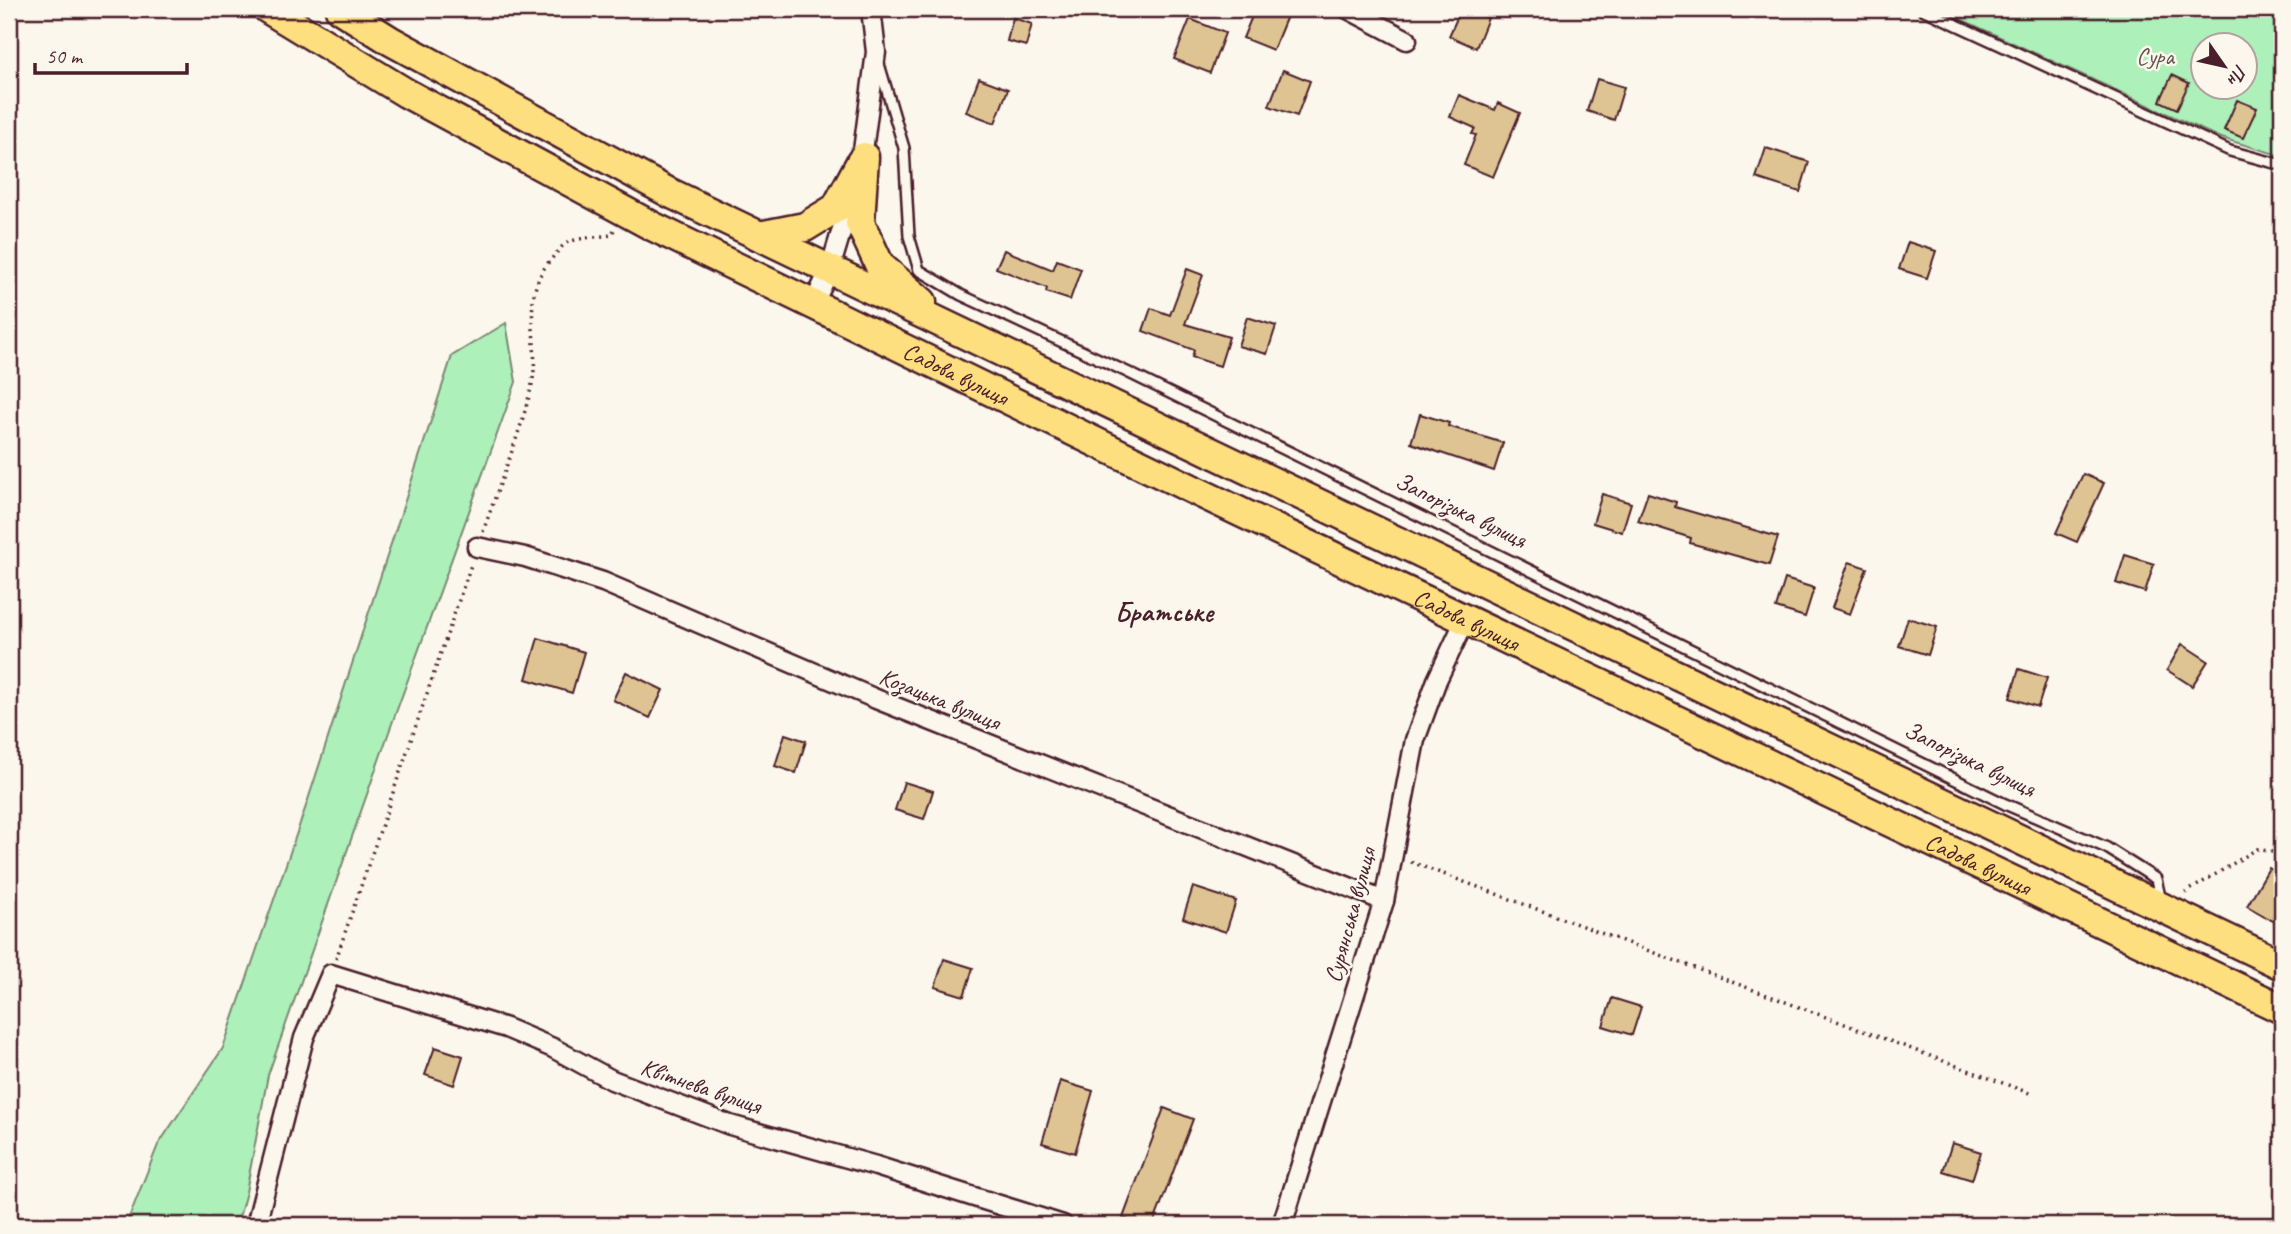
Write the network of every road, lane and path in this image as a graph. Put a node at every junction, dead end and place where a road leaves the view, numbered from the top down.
1 (268, 9) edge
2 (340, 9) edge
3 (872, 9) edge
4 (1348, 9) edge
5 (1922, 9) edge
6 (1407, 40) dead end
7 (876, 52) junction
8 (864, 157) junction
9 (2282, 165) edge
10 (624, 210) junction
11 (758, 236) junction
12 (822, 266) junction
13 (813, 305) junction
14 (951, 327) junction
15 (477, 547) junction
16 (1466, 618) junction
17 (2282, 854) edge
18 (1392, 855) junction
19 (1384, 901) junction
20 (2162, 908) junction
21 (2282, 965) edge
22 (331, 974) junction
23 (2282, 1009) edge
24 (2032, 1094) dead end
25 (256, 1225) edge
26 (1063, 1225) edge
27 (1282, 1225) edge

1 - 10 main road, Садова вулиця
2 - 11 main road, Садова вулиця
3 - 7 street
4 - 6 street
5 - 9 lane
7 - 8 street
7 - 20 lane, Запорізька вулиця
8 - 11 main road
8 - 12 street
8 - 14 main road
10 - 13 main road, Садова вулиця
10 - 15 path
11 - 12 main road, Садова вулиця
12 - 13 street
12 - 14 main road, Садова вулиця
13 - 16 main road, Садова вулиця
14 - 20 main road, Садова вулиця
15 - 19 street, Козацька вулиця
15 - 22 path
16 - 18 street, Сурянська вулиця
16 - 23 main road, Садова вулиця
17 - 20 path
18 - 19 street, Сурянська вулиця
18 - 24 path
19 - 27 street, Сурянська вулиця
20 - 21 main road, Садова вулиця
22 - 25 street
22 - 26 street, Квітнева вулиця

